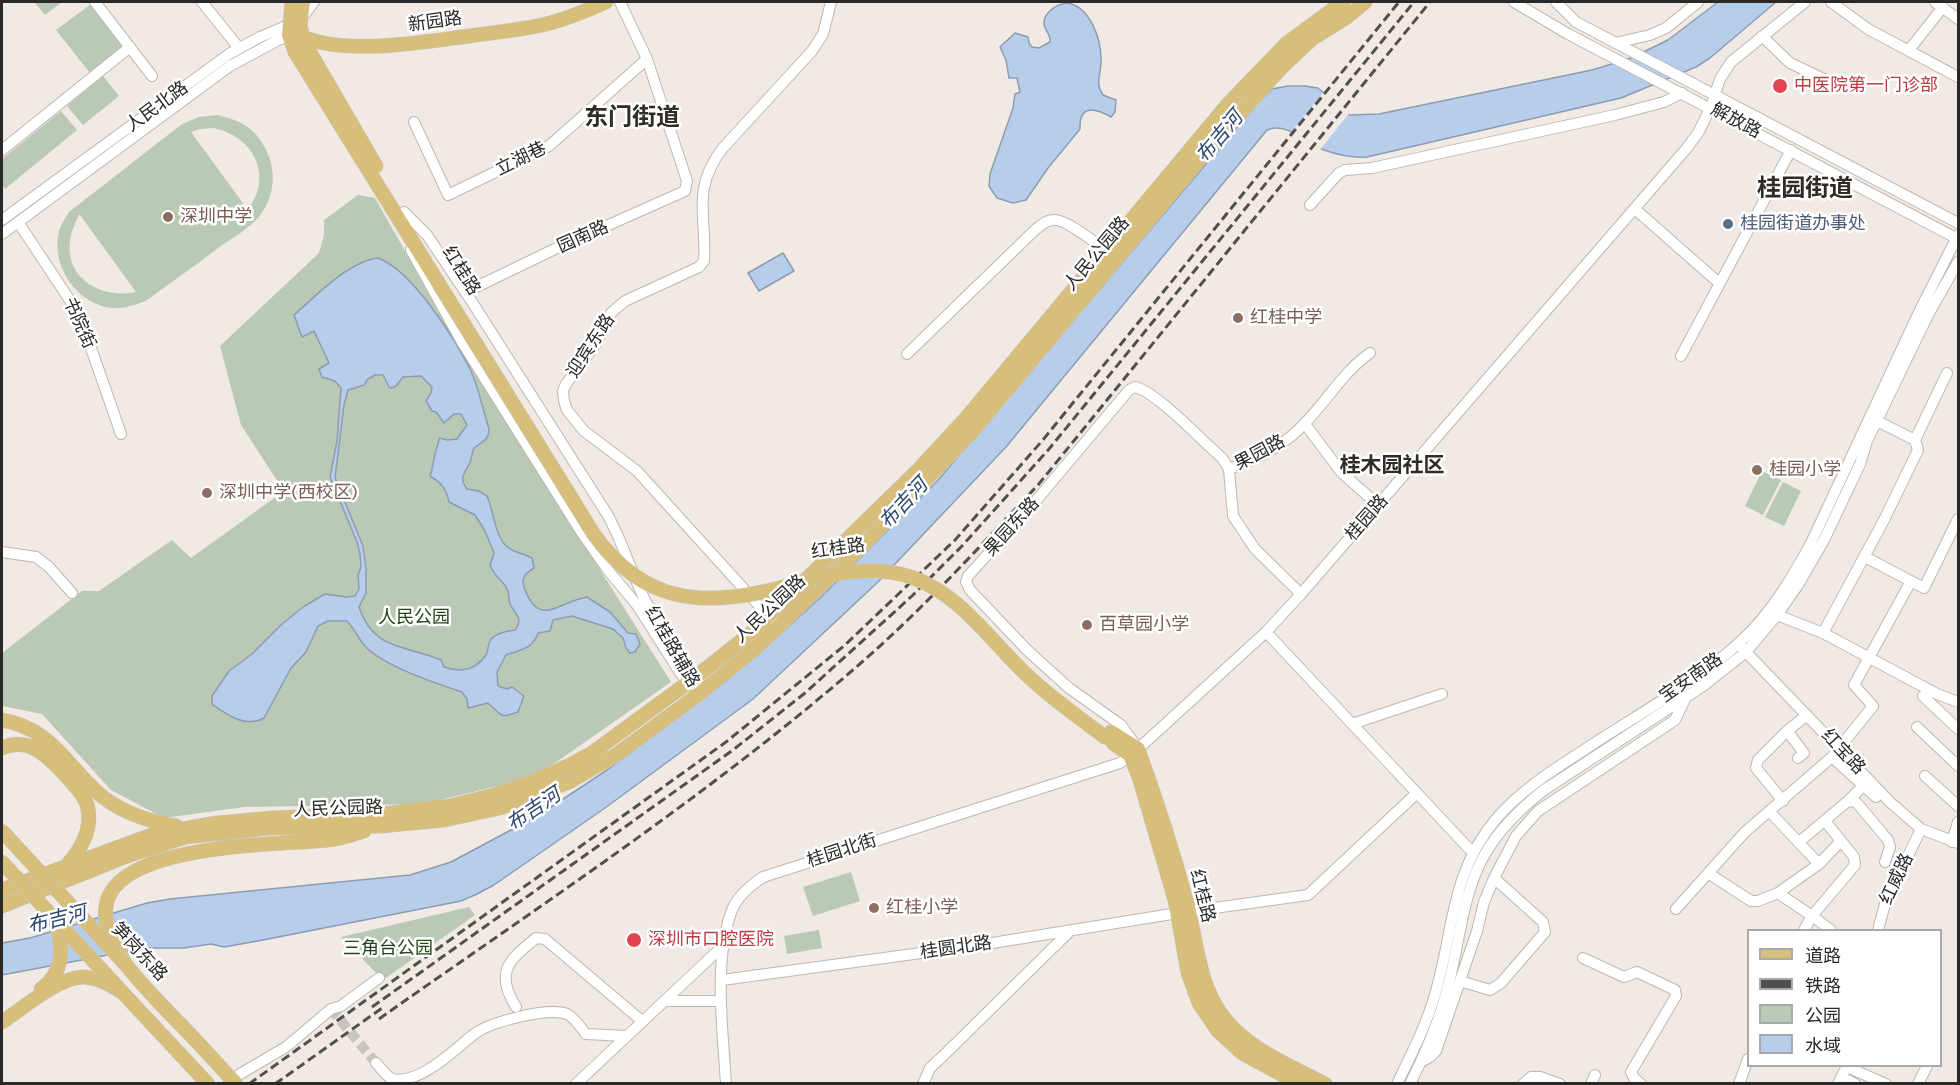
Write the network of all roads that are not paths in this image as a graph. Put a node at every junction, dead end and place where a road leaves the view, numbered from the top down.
1 (95, 2) edge
2 (202, 2) edge
3 (292, 2) edge
4 (303, 2) edge
5 (314, 2) edge
6 (606, 2) edge
7 (620, 2) edge
8 (831, 2) edge
9 (1343, 2) edge
10 (1365, 2) edge
11 (1514, 2) edge
12 (1556, 2) edge
13 (1698, 2) edge
14 (1805, 2) edge
15 (1831, 2) edge
16 (1939, 4) edge
17 (1959, 19) edge
18 (295, 29) junction
19 (1762, 36) junction
20 (1615, 43) junction
21 (130, 47) junction
22 (239, 48) junction
23 (1909, 50) junction
24 (647, 59) junction
25 (152, 76) dead end
26 (1959, 77) edge
27 (1830, 82) dead end
28 (1682, 93) junction
29 (1715, 94) junction
30 (1710, 107) junction
31 (414, 122) dead end
32 (2, 150) edge
33 (1791, 150) junction
34 (1310, 205) dead end
35 (1635, 209) junction
36 (2, 220) edge
37 (18, 222) junction
38 (1959, 223) edge
39 (2, 234) edge
40 (1958, 237) edge
41 (1106, 250) junction
42 (1959, 261) edge
43 (443, 282) junction
44 (1719, 283) junction
45 (472, 289) dead end
46 (1370, 353) dead end
47 (907, 354) dead end
48 (1681, 356) dead end
49 (1947, 373) dead end
50 (1877, 422) junction
51 (1305, 424) junction
52 (121, 434) dead end
53 (1915, 440) junction
54 (1229, 469) junction
55 (1378, 505) junction
56 (1959, 519) edge
57 (2, 552) edge
58 (1865, 557) junction
59 (1911, 580) junction
60 (72, 593) dead end
61 (1301, 594) junction
62 (1777, 615) junction
63 (774, 622) junction
64 (1266, 632) junction
65 (1823, 633) junction
66 (1742, 648) junction
67 (1869, 656) junction
68 (691, 681) junction
69 (699, 694) junction
70 (1442, 694) dead end
71 (1923, 696) dead end
72 (1685, 698) junction
73 (1959, 702) edge
74 (1807, 715) junction
75 (2, 720) edge
76 (1352, 724) junction
77 (1917, 727) dead end
78 (1959, 729) edge
79 (1786, 731) junction
80 (2, 748) edge
81 (1134, 752) junction
82 (1836, 753) junction
83 (1798, 758) dead end
84 (1959, 766) edge
85 (1925, 776) dead end
86 (1863, 786) junction
87 (1417, 793) junction
88 (1783, 801) junction
89 (1848, 801) junction
90 (1959, 806) edge
91 (1770, 812) junction
92 (1517, 813) junction
93 (1825, 821) junction
94 (1959, 822) edge
95 (380, 826) junction
96 (184, 827) junction
97 (2, 831) edge
98 (1920, 832) junction
99 (1516, 836) junction
100 (1841, 841) junction
101 (1799, 842) junction
102 (1955, 843) edge
103 (1473, 853) junction
104 (2, 862) edge
105 (1885, 862) dead end
106 (1819, 864) junction
107 (67, 866) junction
108 (1708, 873) junction
109 (1494, 878) junction
110 (1778, 892) junction
111 (4, 897) edge
112 (1676, 909) dead end
113 (1183, 912) junction
114 (1812, 916) junction
115 (56, 921) junction
116 (1805, 929) edge
117 (1830, 929) edge
118 (1878, 929) edge
119 (1070, 931) junction
120 (724, 945) junction
121 (1583, 958) dead end
122 (126, 965) junction
123 (379, 978) dead end
124 (722, 980) junction
125 (1460, 981) junction
126 (123, 993) junction
127 (665, 1001) junction
128 (721, 1001) junction
129 (516, 1007) dead end
130 (15, 1010) junction
131 (2, 1016) edge
132 (642, 1021) junction
133 (2, 1022) edge
134 (626, 1036) junction
135 (1421, 1062) junction
136 (376, 1063) tunnel mouth
137 (1747, 1064) edge
138 (1849, 1067) edge
139 (1926, 1067) edge
140 (208, 1083) edge
141 (228, 1083) edge
142 (236, 1083) edge
143 (576, 1083) edge
144 (726, 1083) edge
145 (924, 1083) edge
146 (1299, 1083) edge
147 (1325, 1083) edge
148 (1397, 1083) edge
149 (1410, 1083) edge
150 (1523, 1083) edge
151 (1560, 1083) edge
152 (1641, 1083) edge
153 (1739, 1083) edge
154 (1886, 1083) edge
155 (1918, 1083) edge

1 - 21 street
2 - 22 street
3 - 18 main road
4 - 18 main road
5 - 18 street, 人民北路
6 - 18 main road, 新园路
7 - 24 street
8 - 63 street, 迎宾东路
9 - 41 main road, 人民公园路
10 - 63 main road, 人民公园路
11 - 28 street, 解放路
12 - 20 street, 解放路
13 - 20 street
14 - 19 street, 桂园路
15 - 23 street
16 - 17 street
16 - 23 street
18 - 22 street, 人民北路
18 - 37 street, 人民北路
18 - 43 main road, 红桂路
19 - 27 street
19 - 29 street, 桂园路
20 - 29 street, 解放路
21 - 25 street
21 - 32 street
22 - 36 street, 人民北路
23 - 26 street
24 - 31 street, 立湖巷
24 - 45 street, 园南路
28 - 30 street, 解放路
28 - 34 street
29 - 30 street, 桂园路
29 - 38 street, 解放路
30 - 33 street, 解放路
30 - 35 street, 桂园路
33 - 40 street, 解放路
33 - 44 street
35 - 44 street
35 - 55 street, 桂园路
37 - 39 street, 人民北路
37 - 52 street, 书院街
40 - 66 street, 宝安南路
41 - 47 street
41 - 63 main road, 人民公园路
42 - 50 street, 宝安南路
43 - 68 street, 红桂路辅路
43 - 68 street, 红桂路辅路
43 - 81 main road, 红桂路, bridge
44 - 48 street
46 - 51 street, 果园路
49 - 53 street
50 - 53 street
50 - 62 street, 宝安南路
51 - 54 street, 果园路
51 - 55 street
53 - 58 street
54 - 61 street, 果园路
54 - 81 street, 果园东路
55 - 61 street, 桂园路
56 - 59 street
57 - 60 street
58 - 59 street
58 - 65 street
59 - 67 street
61 - 64 street, 桂园路
62 - 65 street
62 - 66 street, 宝安南路
63 - 68 main road, 人民公园路
63 - 69 main road, 人民公园路
64 - 76 street
64 - 81 street, 桂园路
65 - 67 street
66 - 72 street, 宝安南路
66 - 74 street, 红宝路
66 - 103 street, 宝安南路
67 - 73 street
67 - 82 street
68 - 69 street, 红桂路辅路
68 - 96 main road, 人民公园路
69 - 95 main road, 人民公园路
70 - 76 street
71 - 78 street
72 - 92 street, 宝安南路
72 - 99 street
74 - 79 street
74 - 82 street, 红宝路
75 - 96 main road
76 - 87 street
77 - 84 street
79 - 83 street
79 - 88 street
80 - 107 main road
81 - 113 main road, 红桂路
81 - 120 street, 桂园北街
82 - 86 street
82 - 88 street
82 - 98 street, 红宝路
85 - 90 street
86 - 89 street
86 - 98 street
87 - 103 street
87 - 113 street, 桂圆北路
88 - 91 street
89 - 93 street
89 - 105 street
91 - 101 street
91 - 108 street
92 - 99 street
92 - 135 street, 宝安南路
93 - 100 street
93 - 101 street
94 - 102 street
95 - 111 main road, 人民公园路
95 - 122 main road, bridge
96 - 107 main road, 人民公园路
97 - 122 main road, 笋岗东路, bridge
98 - 102 street, 红宝路
98 - 118 street, 红威路
99 - 109 street
100 - 106 street
100 - 114 street
101 - 106 street
103 - 148 street, 宝安南路
104 - 115 main road, bridge
106 - 110 street
107 - 111 main road, 人民公园路
108 - 110 street
108 - 112 street
109 - 125 street
109 - 125 street
110 - 114 street
113 - 119 street, 桂圆北路
113 - 146 main road, 红桂路
113 - 147 main road, 红桂路
114 - 116 street
114 - 117 street
115 - 126 main road, bridge
115 - 130 main road
119 - 124 street, 桂圆北路
119 - 145 street
120 - 124 street, 桂园北街
120 - 127 street
121 - 152 street
122 - 142 main road, 笋岗东路, bridge
123 - 141 street
124 - 128 street, 桂园北街
125 - 135 street
126 - 130 main road, bridge
126 - 140 main road
127 - 128 street
127 - 132 street
128 - 144 street, 桂园北街
129 - 132 street
130 - 131 main road
130 - 133 main road
132 - 134 street
134 - 136 street
134 - 143 street
135 - 149 street, 宝安南路
137 - 153 street
138 - 154 street
139 - 155 street
150 - 151 street

